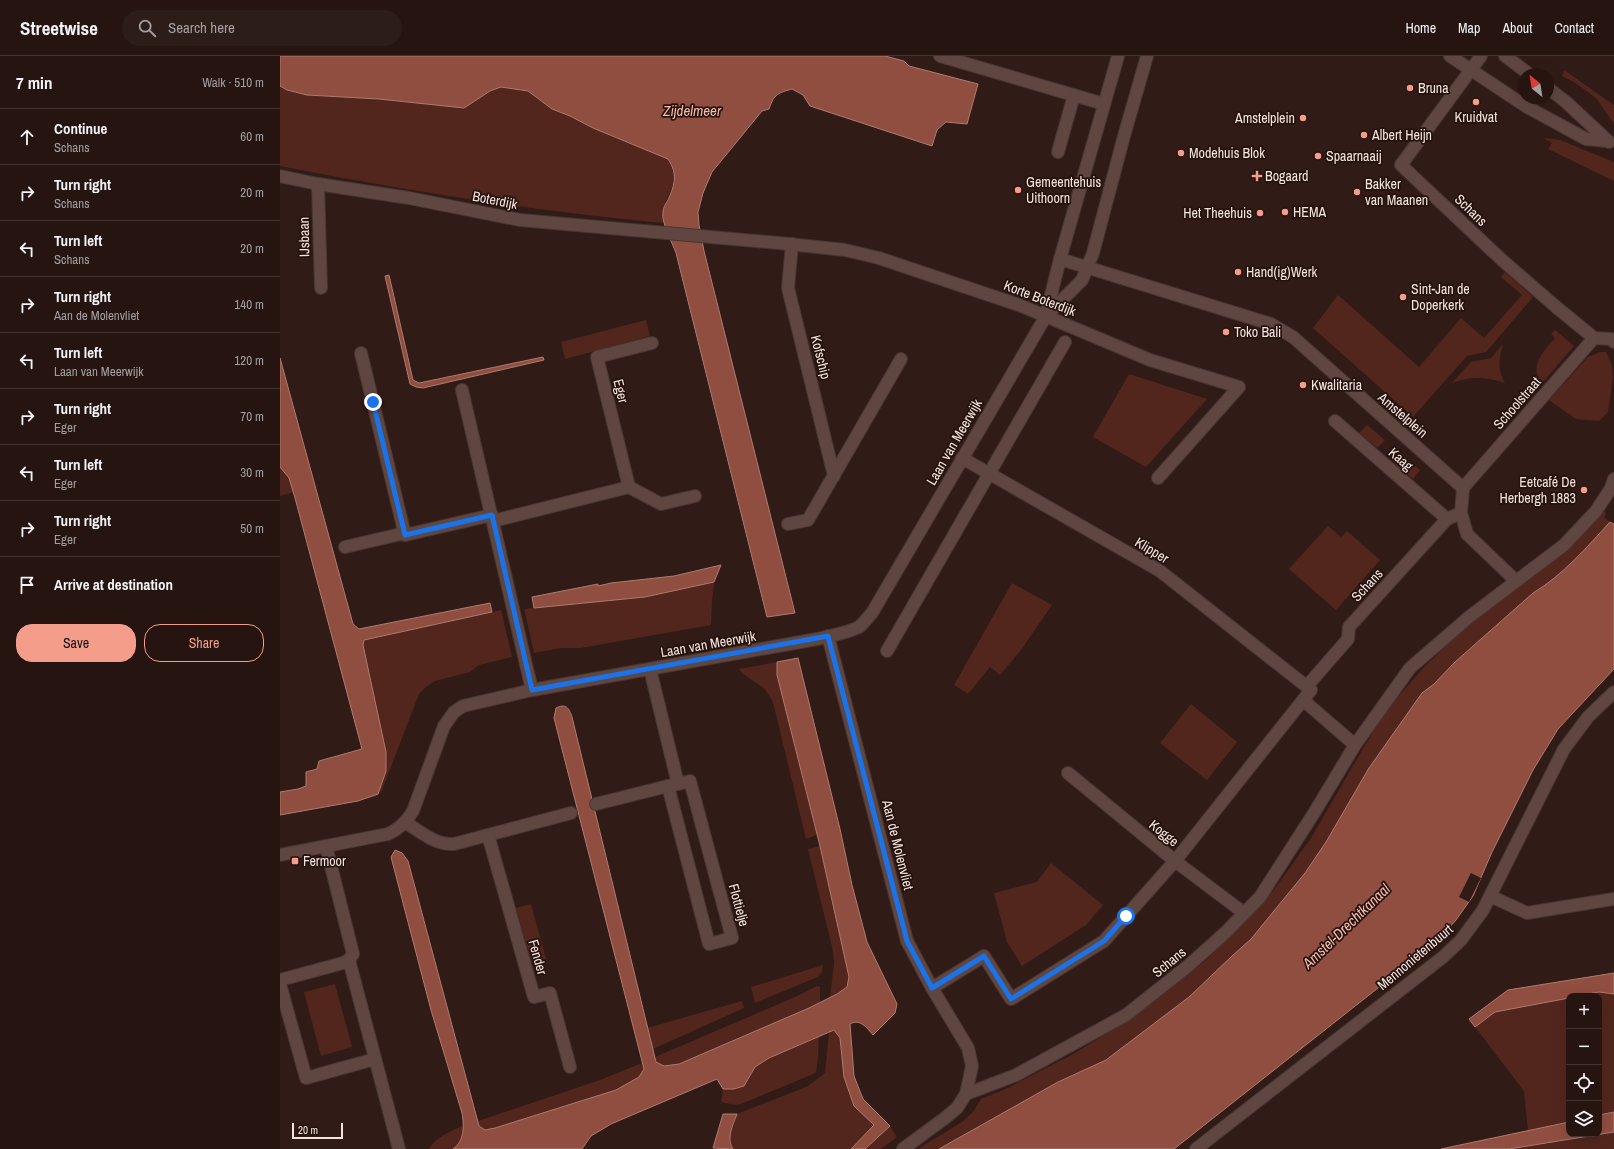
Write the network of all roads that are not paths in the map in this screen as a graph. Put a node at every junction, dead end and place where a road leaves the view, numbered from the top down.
1 (940, 56) edge
2 (1118, 56) edge
3 (1147, 56) edge
4 (1450, 56) edge
5 (1481, 56) edge
6 (1505, 56) edge
7 (1521, 68) edge
8 (1470, 71) junction
9 (1554, 93) edge
10 (1074, 95) junction
11 (1104, 104) junction
12 (1611, 143) edge
13 (1058, 152) dead end
14 (280, 176) edge
15 (318, 184) junction
16 (706, 236) joint
17 (792, 244) junction
18 (1060, 259) junction
19 (1088, 267) junction
20 (320, 288) dead end
21 (1046, 316) junction
22 (1594, 338) junction
23 (1065, 342) dead end
24 (1614, 342) edge
25 (652, 343) dead end
26 (361, 353) dead end
27 (901, 359) dead end
28 (462, 390) dead end
29 (1335, 420) dead end
30 (962, 458) junction
31 (989, 474) junction
32 (834, 476) junction
33 (1158, 478) dead end
34 (1614, 479) edge
35 (629, 487) junction
36 (1463, 488) junction
37 (695, 496) dead end
38 (1461, 513) junction
39 (492, 518) junction
40 (1447, 519) junction
41 (788, 524) dead end
42 (404, 533) junction
43 (345, 547) dead end
44 (1516, 581) junction
45 (828, 636) junction
46 (887, 651) dead end
47 (650, 669) junction
48 (1309, 688) junction
49 (532, 690) junction
50 (1614, 692) edge
51 (1303, 700) junction
52 (1355, 745) junction
53 (1068, 773) dead end
54 (673, 785) junction
55 (596, 804) dead end
56 (571, 813) dead end
57 (405, 822) junction
58 (488, 835) junction
59 (326, 846) junction
60 (280, 855) edge
61 (1175, 860) junction
62 (1490, 896) junction
63 (1614, 899) edge
64 (1244, 913) junction
65 (349, 960) junction
66 (280, 980) edge
67 (280, 984) edge
68 (932, 988) junction
69 (375, 1059) junction
70 (570, 1067) dead end
71 (966, 1094) junction
72 (399, 1149) edge
73 (904, 1149) edge
74 (1196, 1149) edge

1 - 10 street
2 - 11 street, Laan van Meerwijk
3 - 19 street, Laan van Meerwijk
4 - 8 street
5 - 8 street, Schans
6 - 7 street
8 - 12 street
8 - 22 street, Schans
9 - 12 street
10 - 11 street
10 - 13 street
11 - 18 street, Laan van Meerwijk
14 - 15 street, Boterdijk
15 - 16 street, Boterdijk
15 - 20 street, IJsbaan
16 - 17 street, Korte Boterdijk
17 - 21 street, Korte Boterdijk
17 - 32 street, Kofschip
18 - 19 street, Amstelplein
18 - 21 street, Laan van Meerwijk
19 - 21 street, Laan van Meerwijk
19 - 36 street, Amstelplein
21 - 30 street, Laan van Meerwijk
21 - 33 street, Korte Boterdijk
22 - 24 street, Schans
22 - 36 street, Schoolstraat
23 - 31 street
25 - 35 street, Eger
26 - 42 street
27 - 32 street
28 - 39 street
29 - 40 street, Kaag
30 - 31 street, Klipper
30 - 45 street, Laan van Meerwijk
31 - 46 street
31 - 48 street, Klipper
32 - 41 street
34 - 44 street, Schans
35 - 37 street
35 - 39 street
36 - 38 street
38 - 40 street, Schans
38 - 44 street
39 - 42 street
39 - 49 street
40 - 48 street, Schans
42 - 43 street
44 - 52 street, Schans
45 - 47 street, Laan van Meerwijk
45 - 68 street, Aan de Molenvliet
47 - 49 street, Laan van Meerwijk
47 - 54 street, Flottielje
48 - 51 street, Schans
49 - 57 street, Laan van Meerwijk
50 - 62 street, Mennonietenbuurt
51 - 52 street
51 - 61 street, Schans
52 - 64 street, Schans
53 - 61 street, Kogge
54 - 54 street, Flottielje
54 - 55 street
56 - 58 street
57 - 58 street
57 - 59 street, Laan van Meerwijk
58 - 70 street, Fender
59 - 60 street, Laan van Meerwijk
59 - 65 street
61 - 64 street, Kogge
61 - 68 street, Schans
62 - 63 street
62 - 74 street, Mennonietenbuurt
64 - 71 street, Schans
65 - 66 street
65 - 69 street
67 - 69 street
68 - 71 street, Aan de Molenvliet
69 - 72 street
71 - 73 street

